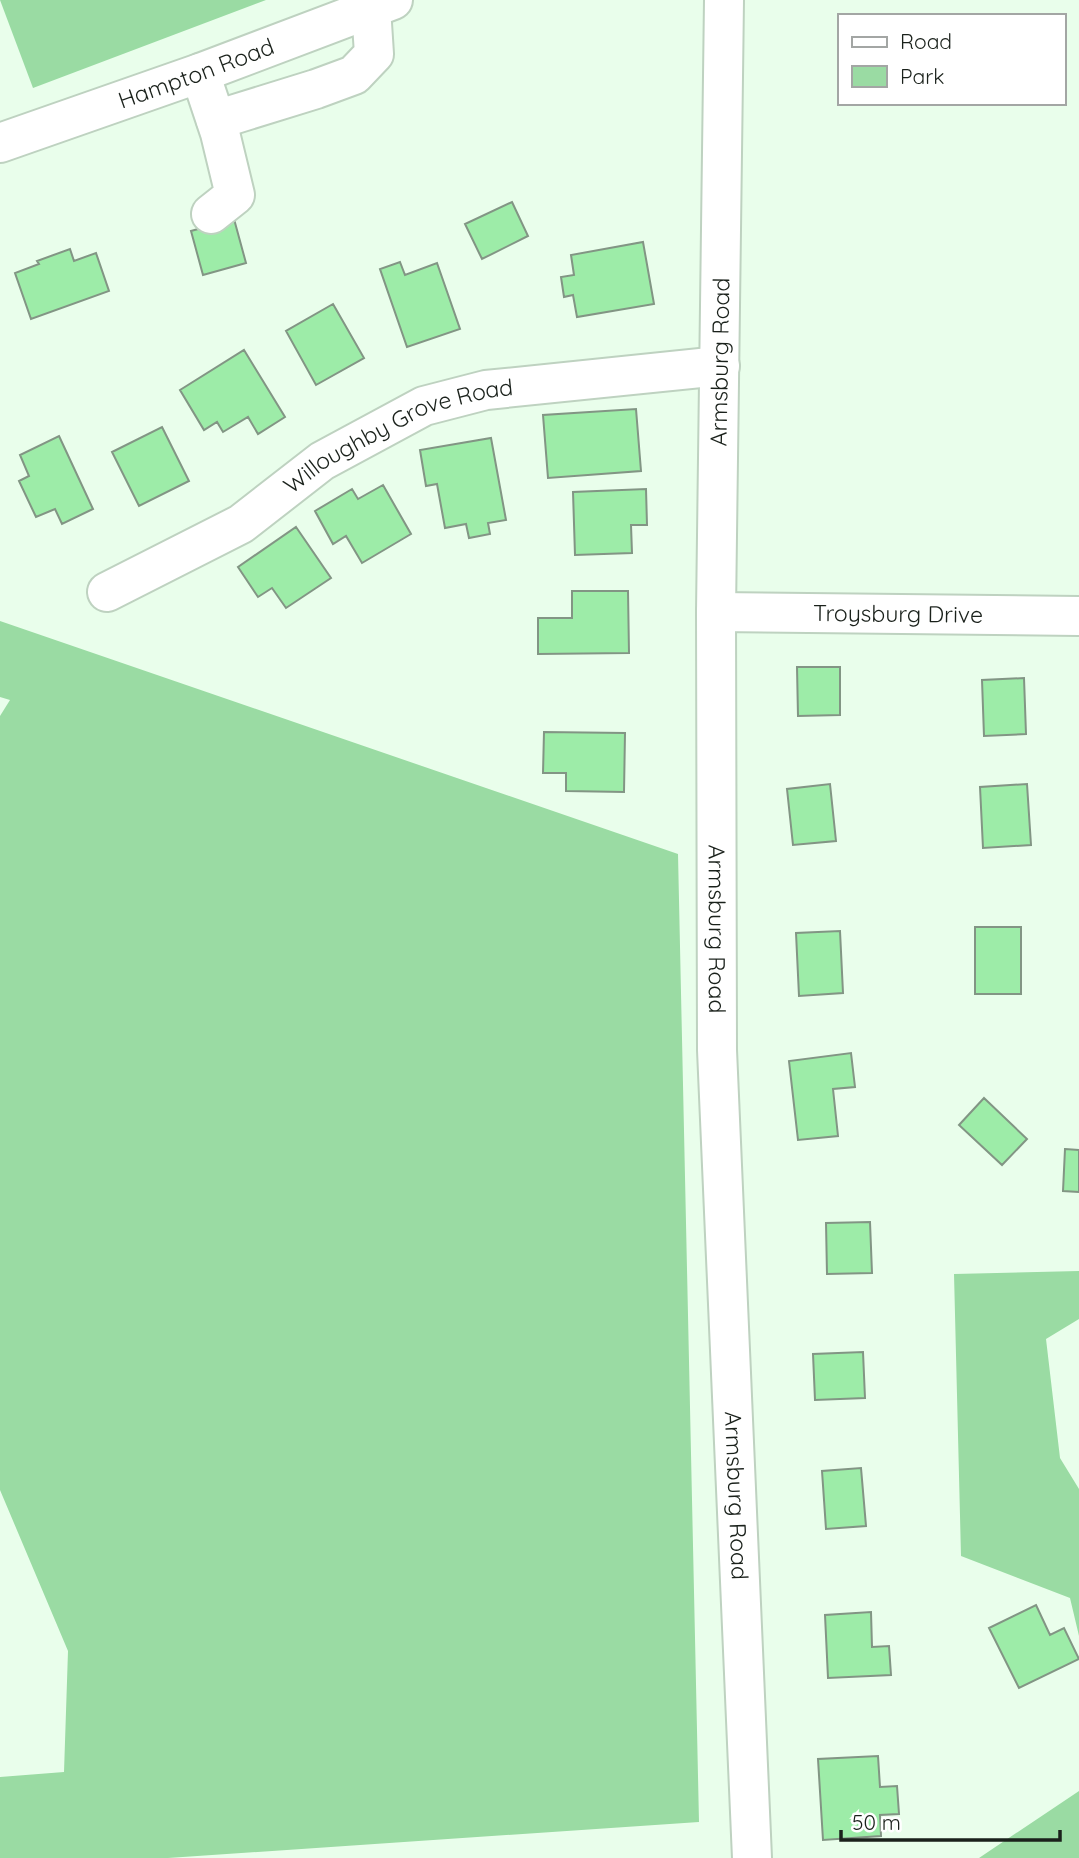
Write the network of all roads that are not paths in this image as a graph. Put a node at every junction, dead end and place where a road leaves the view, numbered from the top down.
1 (724, 0) edge
2 (382, 4) edge
3 (200, 73) junction
4 (216, 120) junction
5 (0, 144) edge
6 (211, 214) dead end
7 (720, 366) junction
8 (107, 592) dead end
9 (716, 612) junction
10 (1079, 616) edge
11 (752, 1858) edge

1 - 7 street, Armsburg Road
2 - 3 street, Hampton Road
2 - 4 street
3 - 4 street
3 - 5 street, Hampton Road
4 - 6 street
7 - 8 street, Willoughby Grove Road
7 - 9 street, Armsburg Road
9 - 10 street, Troysburg Drive
9 - 11 street, Armsburg Road

